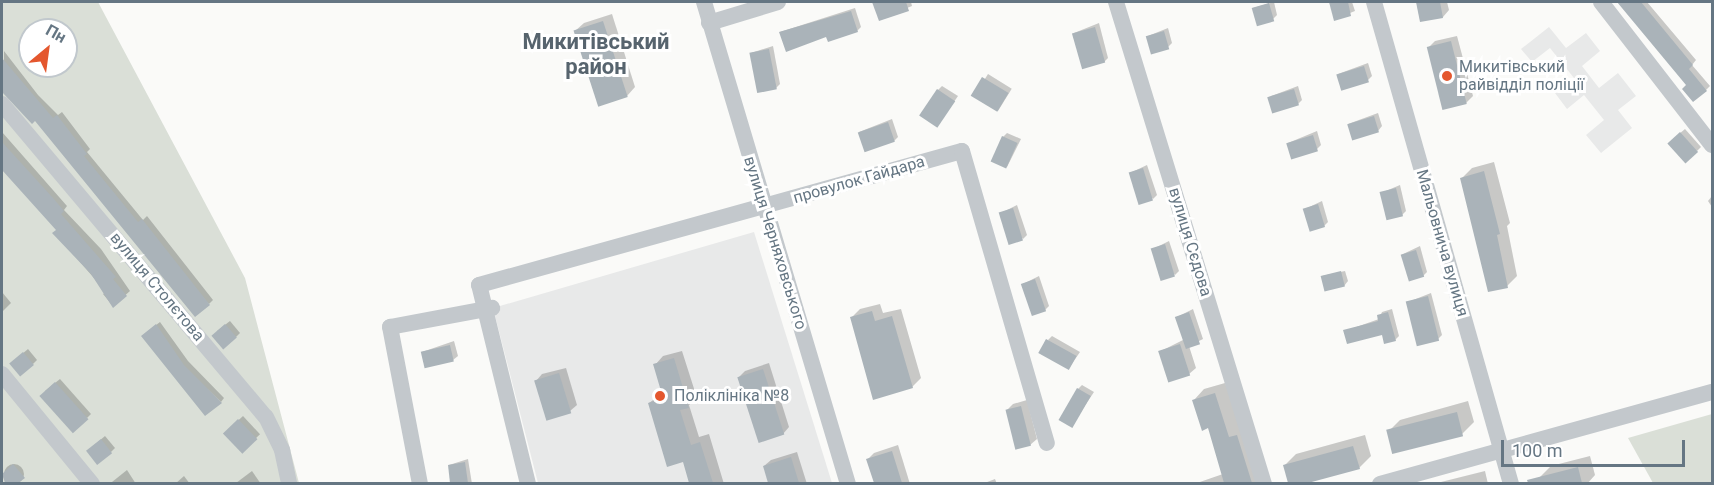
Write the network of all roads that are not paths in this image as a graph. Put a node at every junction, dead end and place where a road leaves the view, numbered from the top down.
1 (704, 2) edge
2 (778, 2) edge
3 (1116, 2) edge
4 (1374, 2) edge
5 (1601, 2) edge
6 (709, 23) junction
7 (2, 104) edge
8 (1713, 145) edge
9 (764, 206) junction
10 (486, 306) junction
11 (2, 374) edge
12 (1713, 392) edge
13 (1047, 443) dead end
14 (1500, 453) junction
15 (92, 483) edge
16 (289, 483) edge
17 (420, 483) edge
18 (528, 483) edge
19 (848, 483) edge
20 (1264, 483) edge
21 (1380, 483) edge
22 (1511, 483) edge

1 - 6 street, вулиця Черняховського
2 - 6 street
3 - 20 street, вулиця Сєдова
4 - 14 street, Мальовнича вулиця
5 - 8 street
6 - 9 street, вулиця Черняховського
7 - 16 street, вулиця Столєтова
9 - 10 street, провулок Гайдара
9 - 13 street, провулок Гайдара
9 - 19 street, вулиця Черняховського
10 - 17 street
10 - 18 street
11 - 15 street
12 - 14 street
14 - 21 street
14 - 22 street, Мальовнича вулиця

